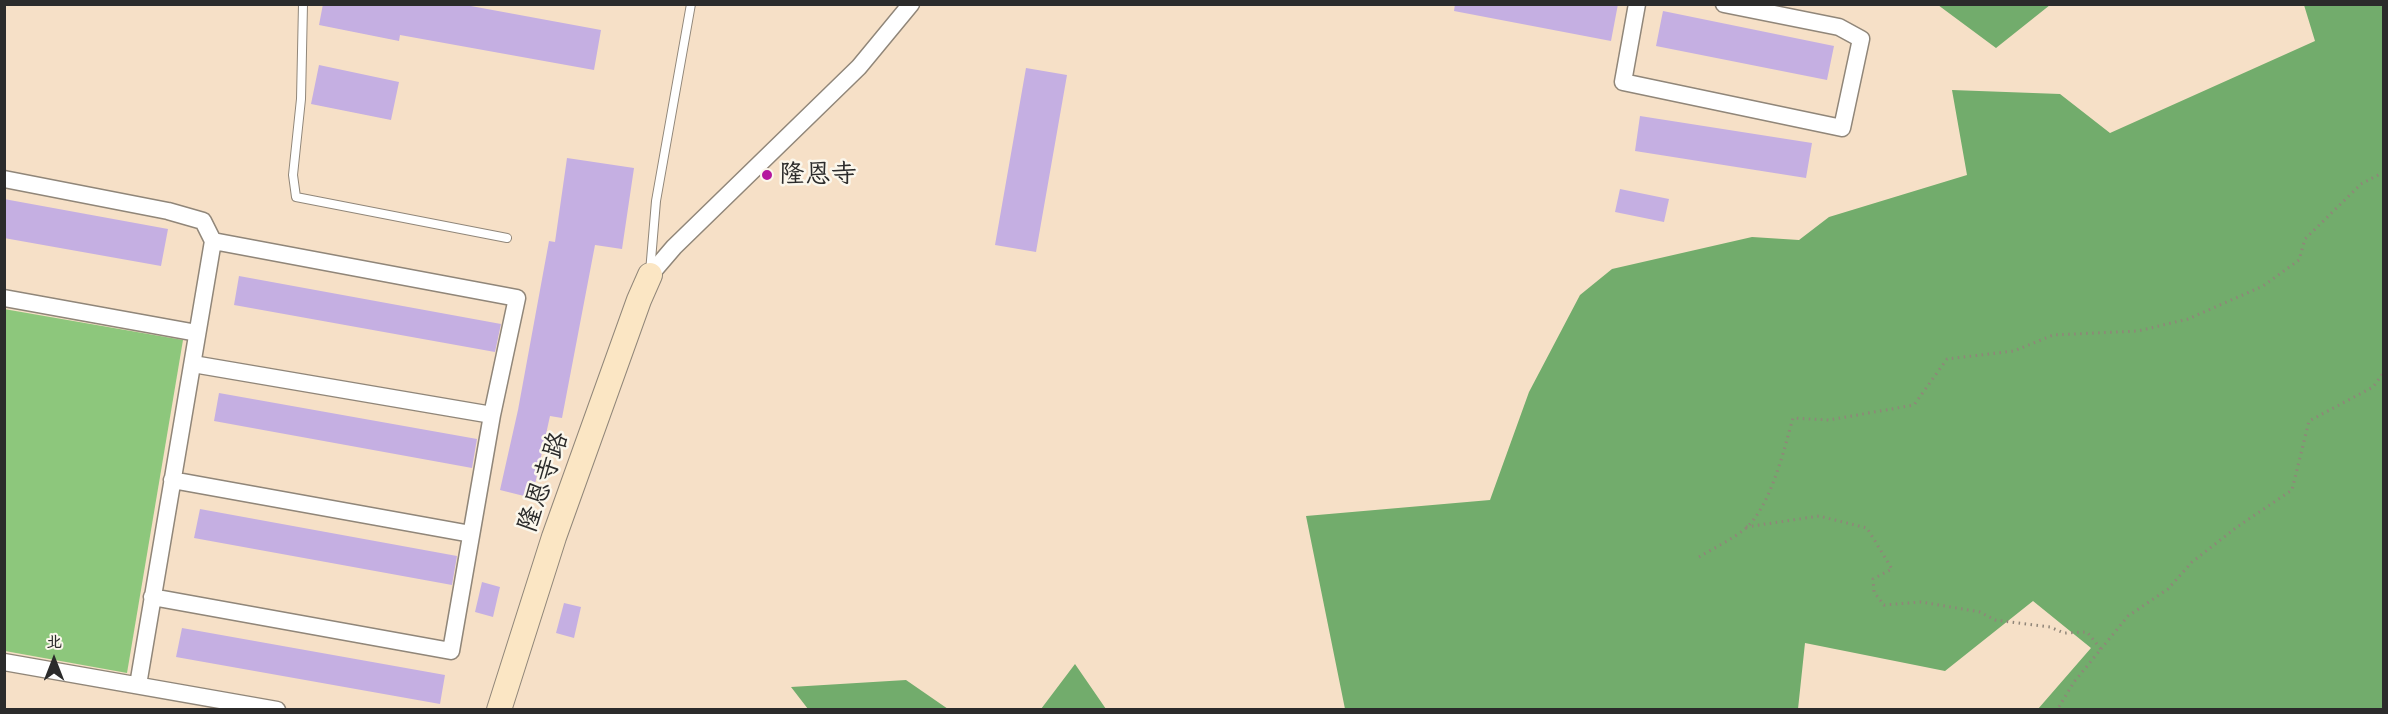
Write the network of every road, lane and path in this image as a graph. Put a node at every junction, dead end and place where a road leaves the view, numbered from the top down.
1 (303, 4) edge
2 (691, 4) edge
3 (911, 4) edge
4 (1637, 4) edge
5 (1724, 4) edge
6 (2384, 172) edge
7 (4, 179) edge
8 (507, 238) dead end
9 (213, 241) junction
10 (650, 275) junction
11 (4, 298) edge
12 (197, 333) junction
13 (193, 364) junction
14 (2384, 372) edge
15 (492, 415) junction
16 (172, 480) junction
17 (1746, 528) junction
18 (471, 534) junction
19 (1699, 557) dead end
20 (152, 597) junction
21 (2101, 649) junction
22 (4, 662) edge
23 (138, 685) junction
24 (277, 710) edge
25 (499, 710) edge
26 (2057, 710) edge

1 - 8 lane
2 - 10 lane
3 - 10 street
4 - 5 street
6 - 17 path
7 - 9 street
9 - 12 street
9 - 15 street
10 - 25 street, 隆恩寺路
11 - 12 street
12 - 13 street
13 - 15 street
13 - 16 street
14 - 21 path
15 - 18 street
16 - 18 street
16 - 20 street
17 - 19 path
17 - 21 path
18 - 20 street
20 - 23 street
21 - 26 path
22 - 23 street
23 - 24 street

